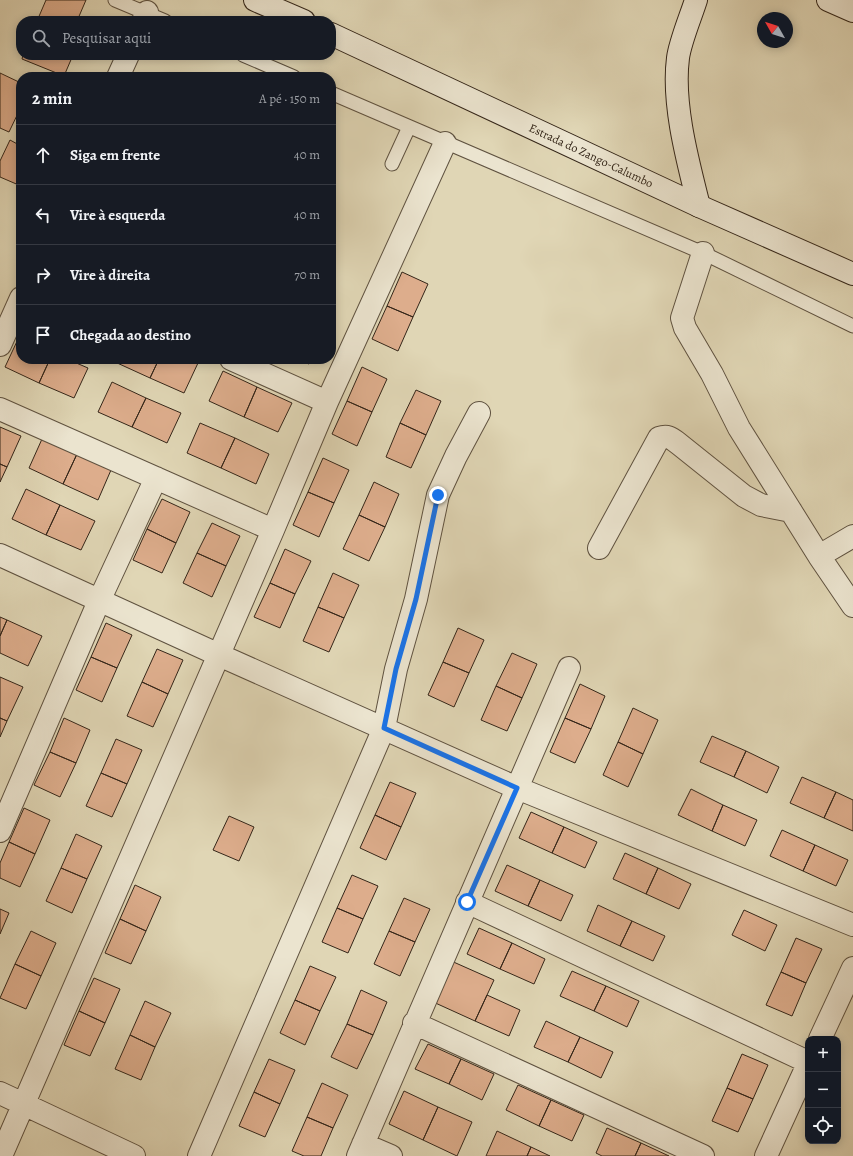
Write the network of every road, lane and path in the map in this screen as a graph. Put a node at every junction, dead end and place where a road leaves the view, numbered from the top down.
1 (115, 0) edge
2 (255, 0) edge
3 (696, 0) edge
4 (828, 0) edge
5 (853, 11) edge
6 (150, 16) edge
7 (292, 16) edge
8 (336, 36) edge
9 (126, 60) edge
10 (255, 60) edge
11 (120, 72) edge
12 (282, 72) edge
13 (336, 95) edge
14 (409, 127) junction
15 (445, 143) junction
16 (392, 164) dead end
17 (699, 206) junction
18 (703, 253) junction
19 (853, 274) edge
20 (16, 309) edge
21 (853, 326) edge
22 (0, 345) edge
23 (242, 364) edge
24 (327, 402) junction
25 (0, 409) edge
26 (479, 412) dead end
27 (156, 478) junction
28 (791, 511) junction
29 (273, 530) junction
30 (853, 536) edge
31 (599, 548) dead end
32 (0, 555) edge
33 (819, 556) junction
34 (99, 601) junction
35 (853, 606) edge
36 (219, 655) junction
37 (569, 668) dead end
38 (384, 728) junction
39 (517, 788) junction
40 (0, 831) edge
41 (467, 902) junction
42 (853, 925) edge
43 (853, 968) edge
44 (414, 1023) junction
45 (821, 1036) edge
46 (805, 1062) edge
47 (805, 1070) edge
48 (0, 1093) edge
49 (24, 1104) junction
50 (360, 1150) edge
51 (1, 1156) edge
52 (134, 1156) edge
53 (199, 1156) edge
54 (391, 1156) edge
55 (703, 1156) edge
56 (766, 1156) edge

1 - 6 lane
2 - 7 street
3 - 17 street
4 - 5 street
8 - 17 street, Estrada do Zango-Calumbo
9 - 11 street
10 - 12 lane
13 - 14 lane
14 - 15 lane
14 - 16 lane
15 - 18 lane
15 - 24 street
17 - 19 street, Estrada do Zango-Calumbo
18 - 21 lane
18 - 28 street
20 - 22 street
23 - 24 street
24 - 29 street
25 - 27 street
26 - 38 street
27 - 29 street
27 - 34 street
28 - 31 street
28 - 33 street
29 - 36 street
30 - 33 street
32 - 34 street
33 - 35 street
34 - 36 street
34 - 40 street
36 - 38 street
36 - 49 street
37 - 39 street
38 - 39 street
38 - 53 street
39 - 41 street
39 - 42 street
41 - 44 street
41 - 46 street
43 - 45 street
44 - 50 street
44 - 55 street
47 - 56 street
48 - 49 street
49 - 51 street
49 - 52 street
50 - 54 street

